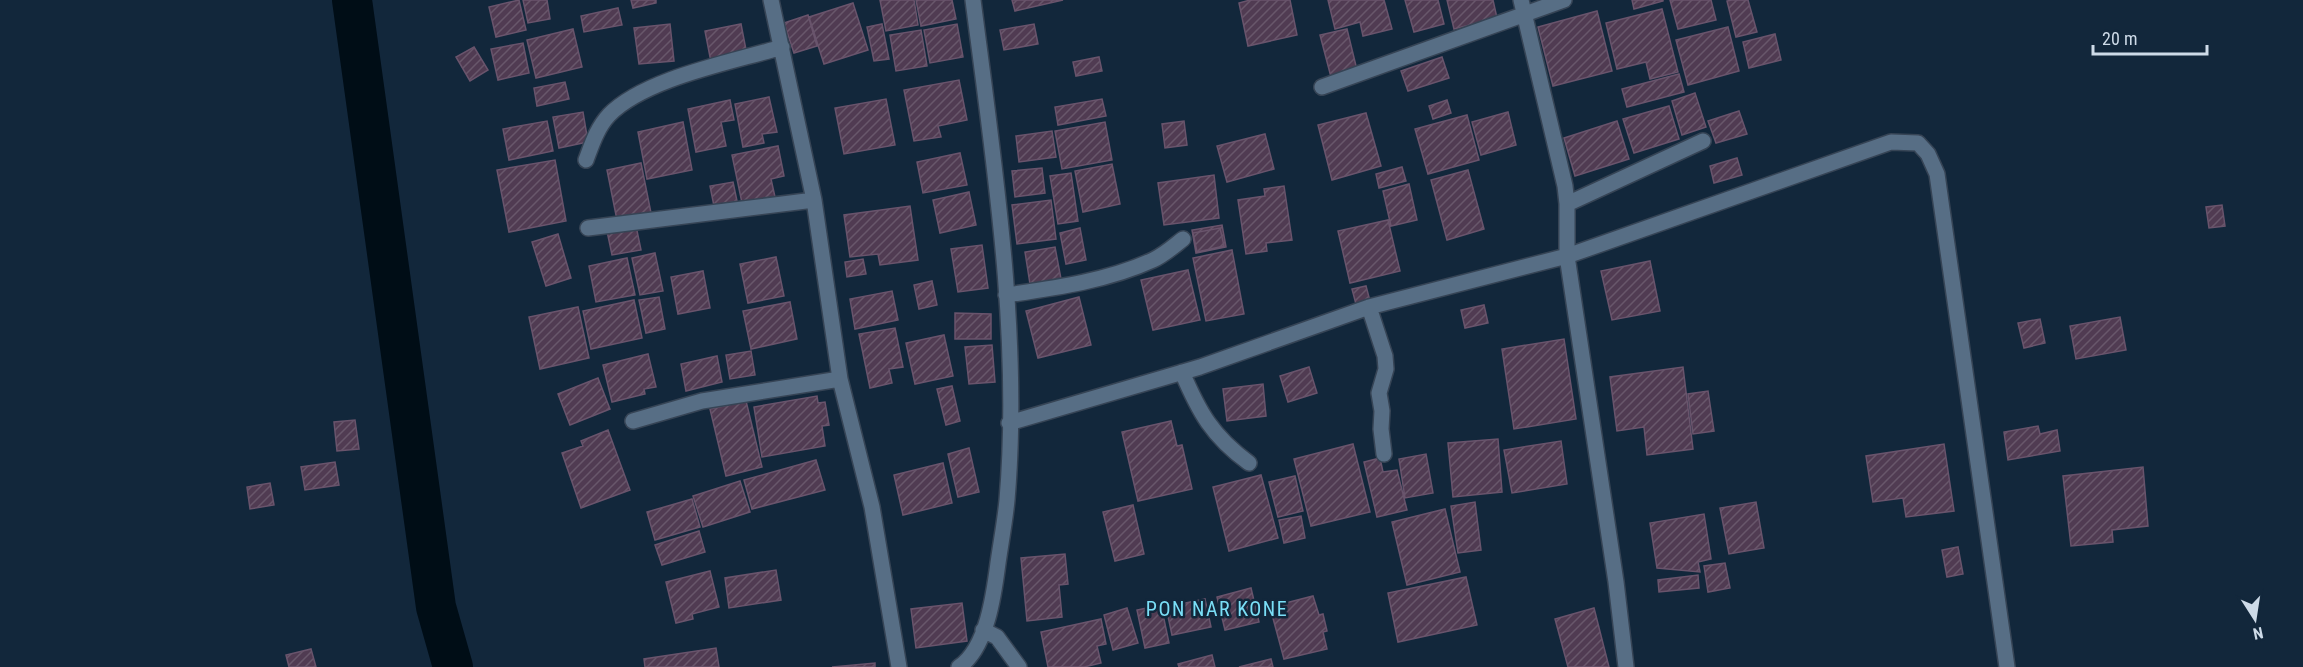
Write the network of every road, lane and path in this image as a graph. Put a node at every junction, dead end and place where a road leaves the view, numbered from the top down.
1 (771, 0) edge
2 (974, 0) edge
3 (1564, 0) edge
4 (1522, 6) edge
5 (782, 48) junction
6 (1323, 87) dead end
7 (1703, 141) dead end
8 (586, 160) dead end
9 (814, 200) junction
10 (1567, 204) junction
11 (588, 228) dead end
12 (1184, 238) dead end
13 (1567, 256) junction
14 (1006, 295) junction
15 (1369, 307) junction
16 (1182, 372) junction
17 (840, 379) junction
18 (633, 421) dead end
19 (1009, 423) junction
20 (1384, 454) dead end
21 (1248, 462) dead end
22 (983, 630) junction
23 (899, 667) edge
24 (959, 667) edge
25 (1019, 667) edge
26 (1626, 667) edge
27 (2007, 667) edge

1 - 5 street
2 - 14 street
3 - 4 street
4 - 6 street
4 - 10 street
5 - 8 street
5 - 9 street
7 - 10 street
9 - 11 street
9 - 17 street
10 - 13 street
12 - 14 street
13 - 15 street
13 - 26 street
13 - 27 street
14 - 19 street
15 - 16 street
15 - 20 street
16 - 19 street
16 - 21 street
17 - 18 street
17 - 23 street
19 - 22 street
22 - 24 street
22 - 25 street

